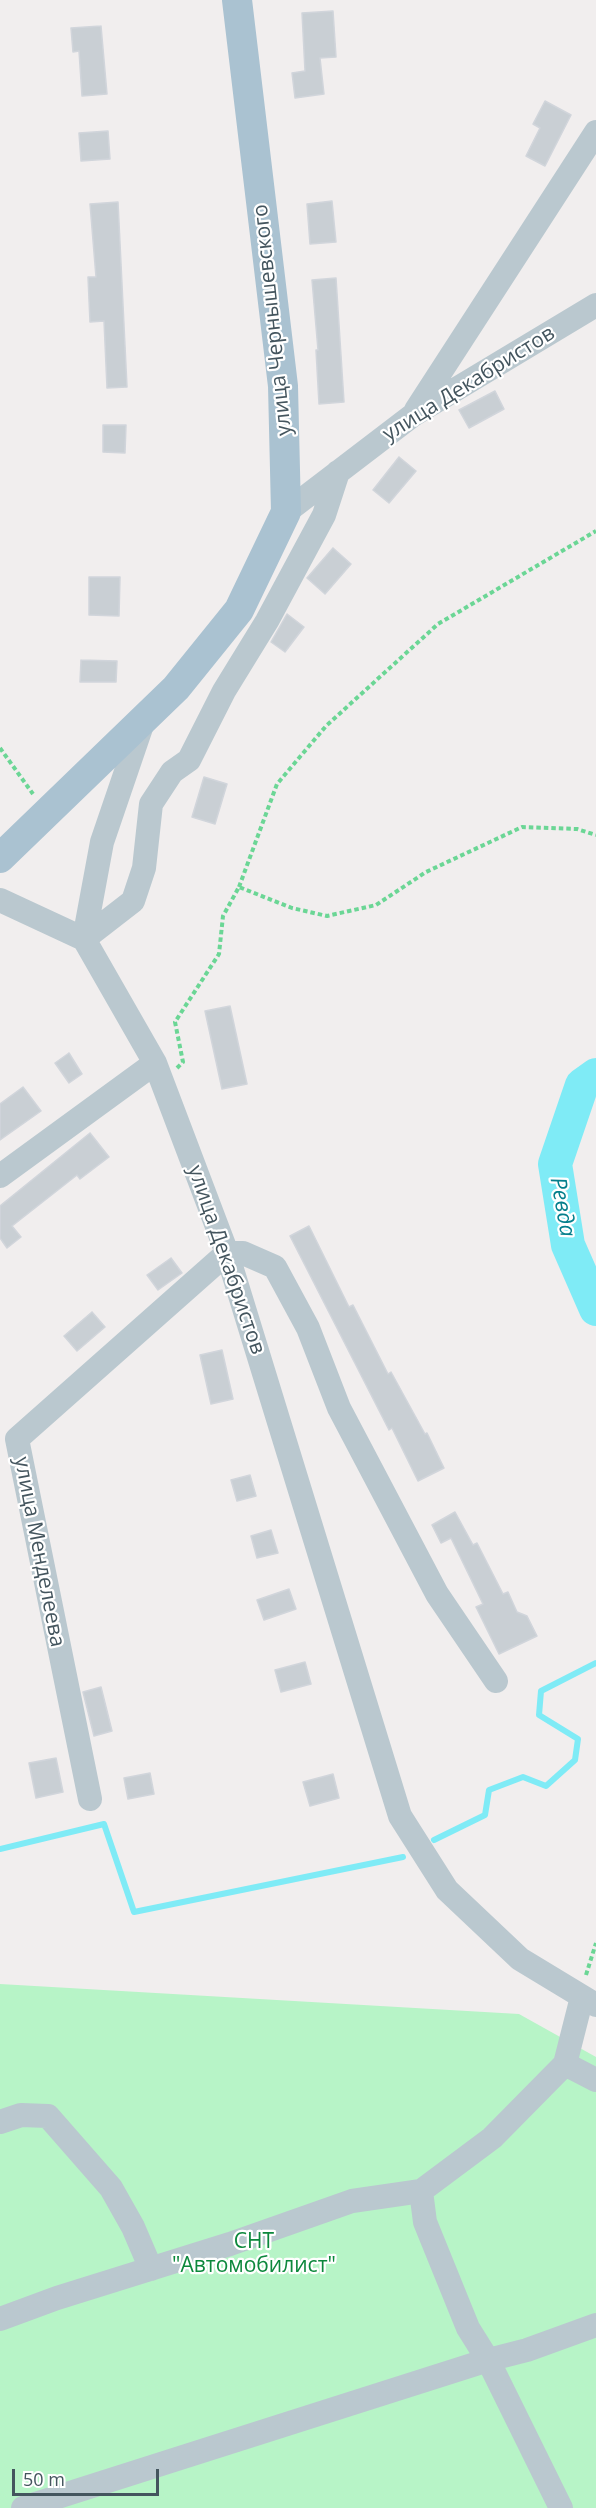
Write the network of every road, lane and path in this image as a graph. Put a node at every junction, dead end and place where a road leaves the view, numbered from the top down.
1 (237, 0) edge
2 (596, 132) edge
3 (596, 305) edge
4 (412, 415) junction
5 (338, 472) junction
6 (286, 512) junction
7 (596, 531) edge
8 (145, 718) junction
9 (0, 748) edge
10 (46, 813) junction
11 (596, 835) edge
12 (0, 858) edge
13 (239, 887) junction
14 (0, 900) edge
15 (84, 939) junction
16 (159, 1073) junction
17 (0, 1176) edge
18 (227, 1253) junction
19 (496, 1681) dead end
20 (90, 1799) dead end
21 (596, 1943) edge
22 (589, 2001) edge
23 (565, 2064) junction
24 (596, 2080) edge
25 (0, 2122) edge
26 (421, 2191) junction
27 (151, 2269) junction
28 (0, 2319) edge
29 (596, 2325) edge
30 (488, 2360) junction
31 (23, 2508) edge
32 (561, 2508) edge

1 - 6 main road, улица Чернышевского
2 - 4 street
3 - 4 street, улица Декабристов
4 - 5 street, улица Декабристов
5 - 6 street, улица Декабристов
5 - 15 street
6 - 8 main road, улица Чернышевского
7 - 13 path
8 - 10 main road, улица Чернышевского
8 - 15 street
9 - 10 path
10 - 12 main road, улица Чернышевского
11 - 13 path
13 - 16 path
14 - 15 street
15 - 16 street, улица Декабристов
16 - 17 street
16 - 18 street, улица Декабристов
18 - 19 street
18 - 20 street, улица Менделеева
18 - 22 street, улица Декабристов
21 - 22 path
22 - 23 street
23 - 24 street
23 - 26 street
25 - 27 street
26 - 27 street
26 - 30 street
27 - 28 street
29 - 30 street
30 - 31 street
30 - 32 street

